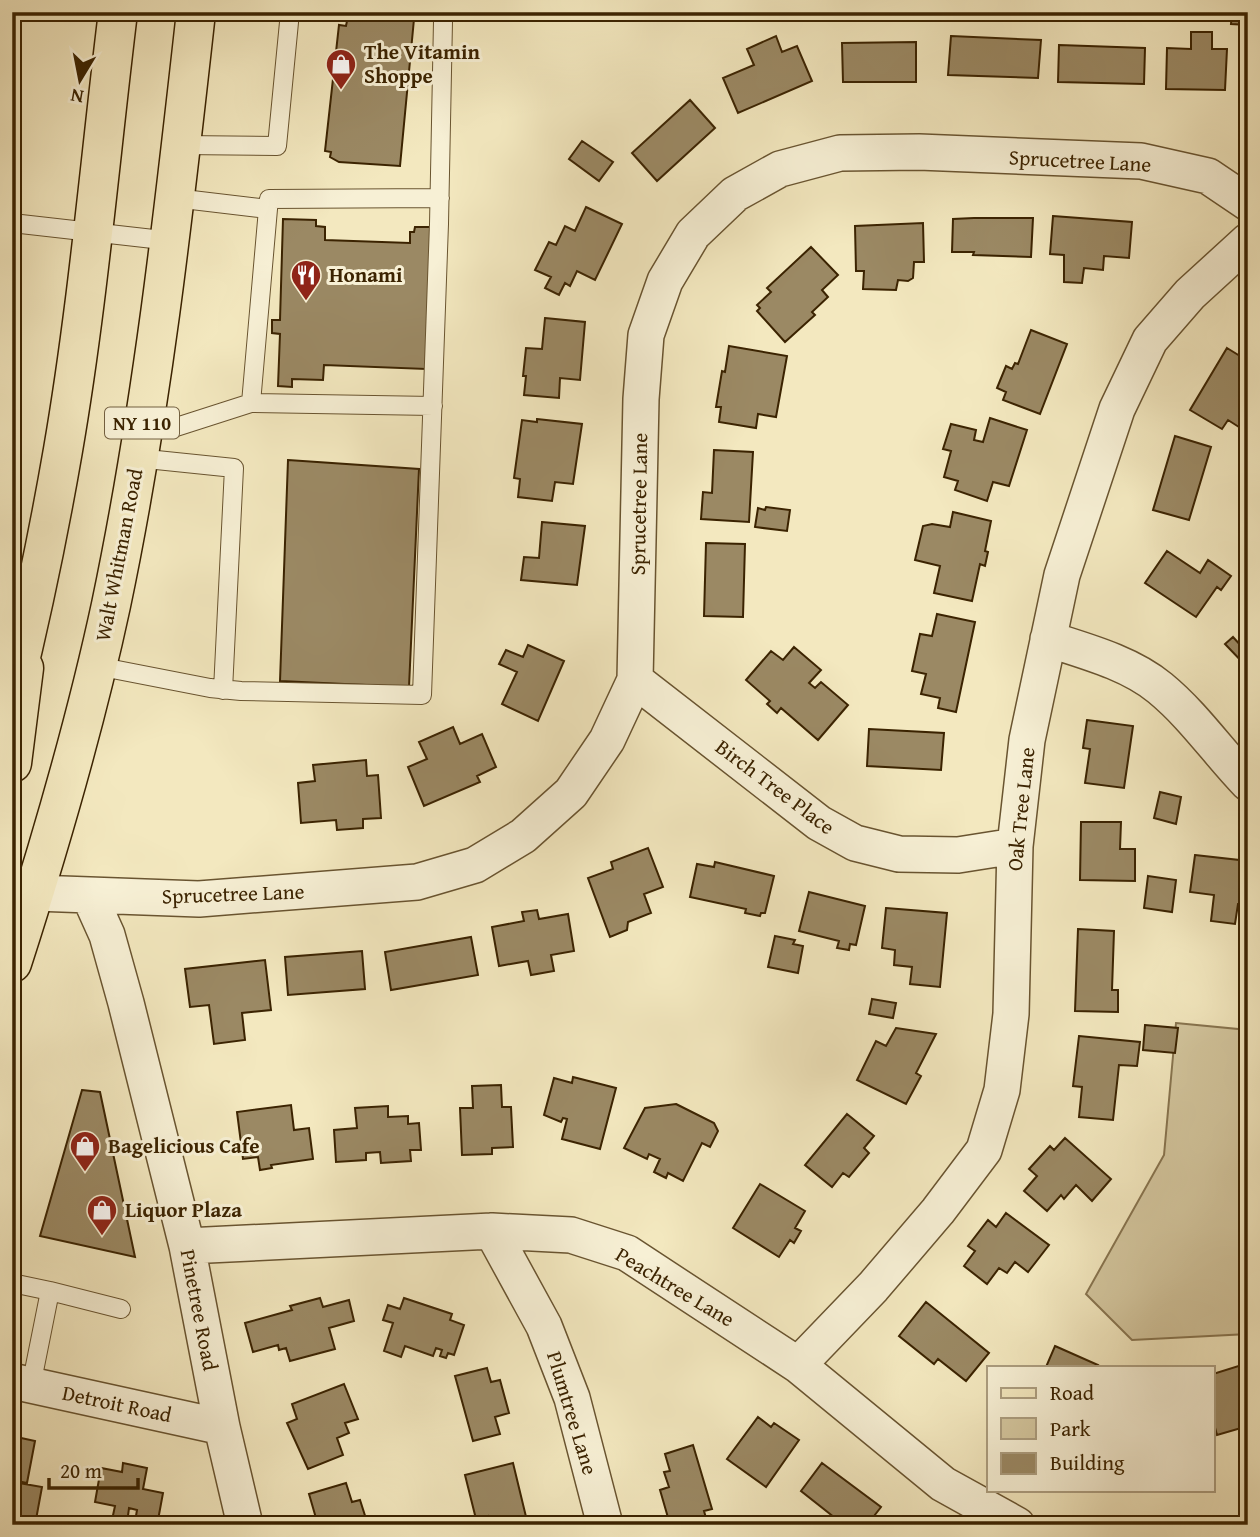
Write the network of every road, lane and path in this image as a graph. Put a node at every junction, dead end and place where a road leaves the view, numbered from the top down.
1 (118, 12) edge
2 (196, 12) edge
3 (290, 12) edge
4 (443, 21) dead end
5 (181, 145) junction
6 (175, 198) junction
7 (440, 198) junction
8 (1248, 203) edge
9 (268, 209) junction
10 (12, 223) edge
11 (92, 232) junction
12 (171, 241) junction
13 (1248, 241) edge
14 (251, 403) junction
15 (433, 406) junction
16 (140, 442) junction
17 (29, 624) junction
18 (1048, 639) junction
19 (97, 666) junction
20 (635, 680) junction
21 (232, 691) junction
22 (12, 694) edge
23 (12, 764) edge
24 (1248, 783) edge
25 (1015, 846) junction
26 (23, 889) edge
27 (89, 895) junction
28 (12, 963) edge
29 (492, 1231) junction
30 (187, 1246) junction
31 (12, 1283) edge
32 (50, 1291) junction
33 (121, 1309) dead end
34 (798, 1365) junction
35 (22, 1383) edge
36 (222, 1427) junction
37 (245, 1525) edge
38 (605, 1525) edge
39 (1017, 1525) edge

1 - 11 main road
2 - 5 main road, Walt Whitman Road / NY 110
3 - 5 lane
4 - 7 lane
5 - 6 main road, Walt Whitman Road / NY 110
6 - 9 lane
6 - 12 main road, Walt Whitman Road / NY 110
7 - 9 lane
7 - 15 lane
8 - 20 street, Sprucetree Lane
9 - 14 lane
10 - 11 lane
11 - 12 lane
11 - 17 main road
12 - 16 main road, Walt Whitman Road / NY 110
13 - 18 street, Oak Tree Lane
14 - 15 lane
14 - 16 lane
15 - 21 lane
16 - 19 main road, Walt Whitman Road / NY 110
16 - 21 lane
17 - 22 main road
17 - 23 main road
18 - 24 street
18 - 25 street, Oak Tree Lane
19 - 21 lane
19 - 26 main road, Walt Whitman Road / NY 110
20 - 25 street, Birch Tree Place
20 - 27 street, Sprucetree Lane
25 - 34 street, Oak Tree Lane
26 - 27 street, Sprucetree Lane
26 - 28 main road, Walt Whitman Road / NY 110
27 - 30 street, Pinetree Road
29 - 30 street, Peachtree Lane
29 - 34 street, Peachtree Lane
29 - 38 street, Plumtree Lane
30 - 36 street, Pinetree Road
31 - 32 lane
32 - 33 lane
32 - 35 lane
34 - 39 street, Peachtree Lane
35 - 36 street, Detroit Road
36 - 37 street, Pinetree Road

